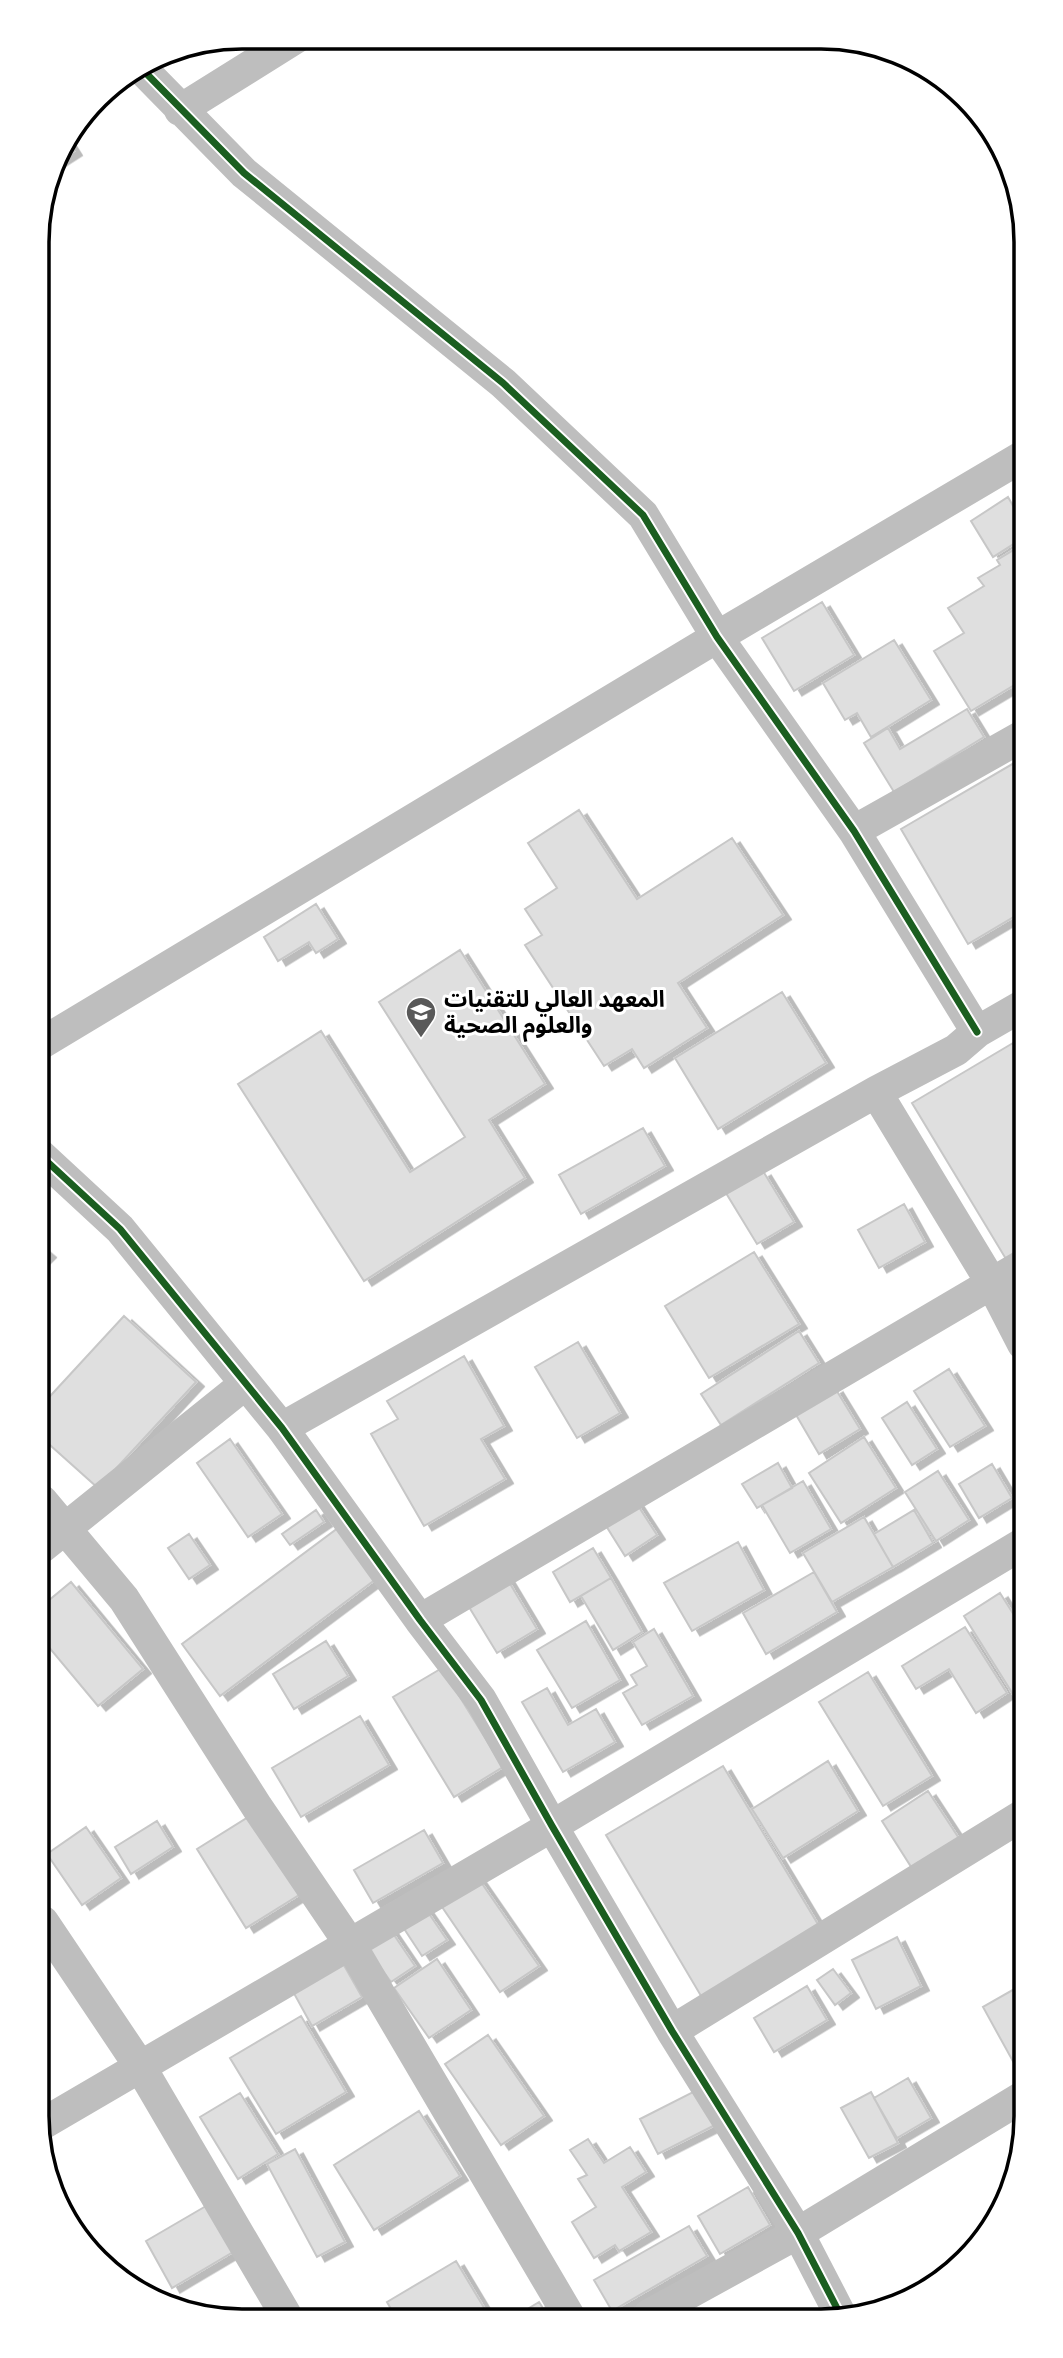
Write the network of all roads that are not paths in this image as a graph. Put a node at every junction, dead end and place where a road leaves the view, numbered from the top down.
1 (278, 49) edge
2 (147, 74) edge
3 (180, 110) junction
4 (1014, 462) edge
5 (717, 637) junction
6 (1014, 741) edge
7 (854, 831) junction
8 (1014, 1011) edge
9 (977, 1032) junction
10 (49, 1039) edge
11 (876, 1092) junction
12 (49, 1163) edge
13 (1014, 1270) edge
14 (991, 1282) junction
15 (1014, 1327) edge
16 (246, 1384) junction
17 (282, 1427) junction
18 (53, 1538) edge
19 (1014, 1549) edge
20 (420, 1620) junction
21 (1014, 1821) edge
22 (552, 1826) junction
23 (49, 1931) edge
24 (350, 1944) junction
25 (672, 2031) junction
26 (141, 2068) junction
27 (1014, 2102) edge
28 (49, 2120) edge
29 (797, 2233) junction
30 (837, 2308) edge
31 (282, 2309) edge
32 (565, 2309) edge
33 (660, 2309) edge

1 - 3 street
2 - 3 street
3 - 5 street
4 - 5 street
5 - 7 street
5 - 10 street
6 - 7 street
7 - 9 street
8 - 9 street
9 - 11 street
11 - 14 street
11 - 17 street
12 - 16 street
13 - 14 street
14 - 15 street
14 - 20 street
16 - 17 street
16 - 18 street
17 - 20 street
18 - 24 street
19 - 22 street
20 - 22 street
21 - 25 street
22 - 24 street
22 - 25 street
23 - 26 street
24 - 26 street
24 - 32 street
25 - 29 street
26 - 28 street
26 - 31 street
27 - 29 street
29 - 30 street
29 - 33 street

